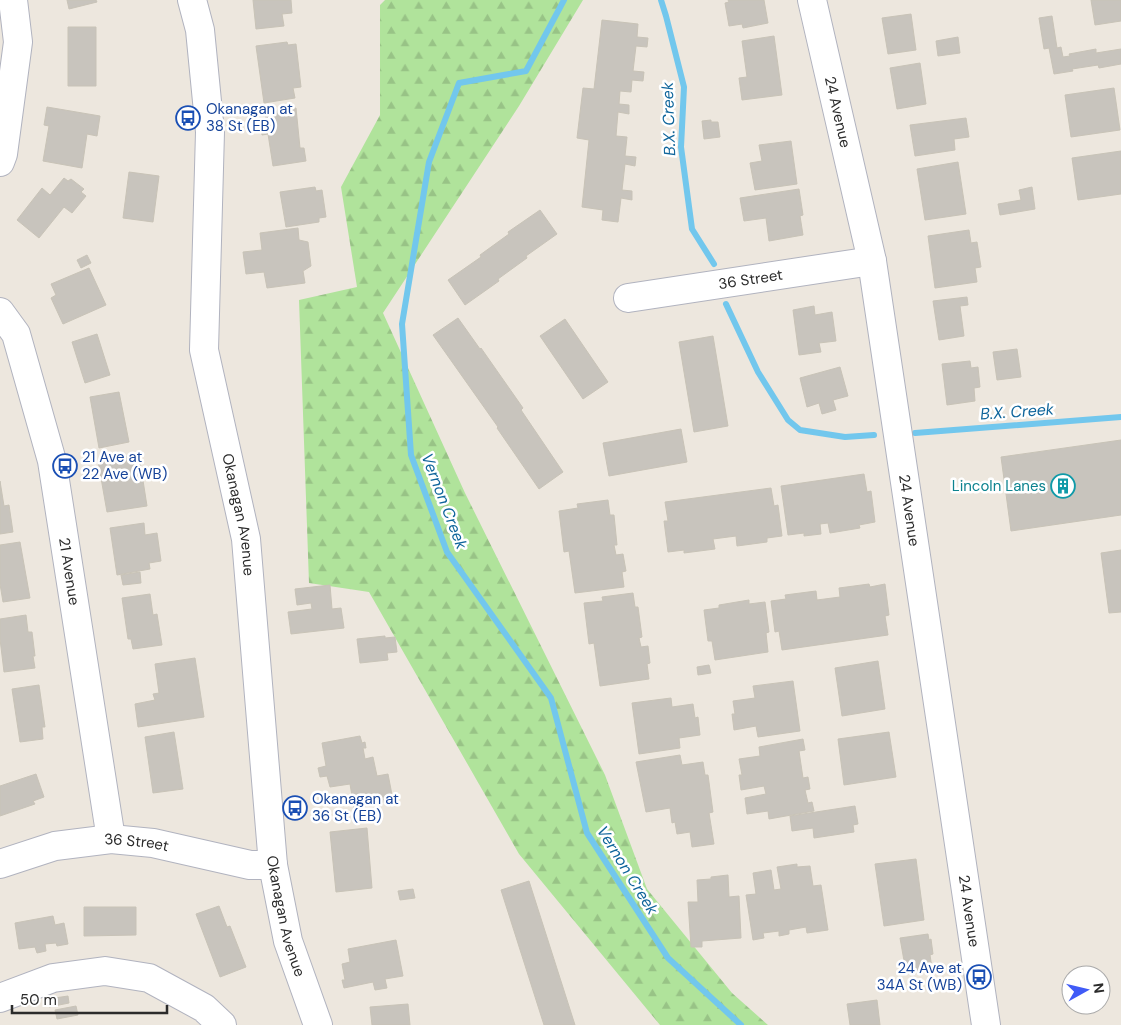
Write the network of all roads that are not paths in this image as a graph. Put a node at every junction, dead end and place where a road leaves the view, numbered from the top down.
1 (13, 0) edge
2 (192, 0) edge
3 (812, 0) edge
4 (0, 162) edge
5 (872, 261) junction
6 (628, 298) dead end
7 (0, 312) edge
8 (111, 839) junction
9 (0, 864) edge
10 (273, 865) junction
11 (0, 998) edge
12 (222, 1025) edge
13 (318, 1025) edge
14 (986, 1025) edge

1 - 4 street
2 - 10 street, Okanagan Avenue
3 - 5 street, 24 Avenue
5 - 6 street, 36 Street
5 - 14 street, 24 Avenue
7 - 8 street, 21 Avenue
8 - 9 street, 36 Street
8 - 10 street, 36 Street
10 - 13 street, Okanagan Avenue
11 - 12 street

